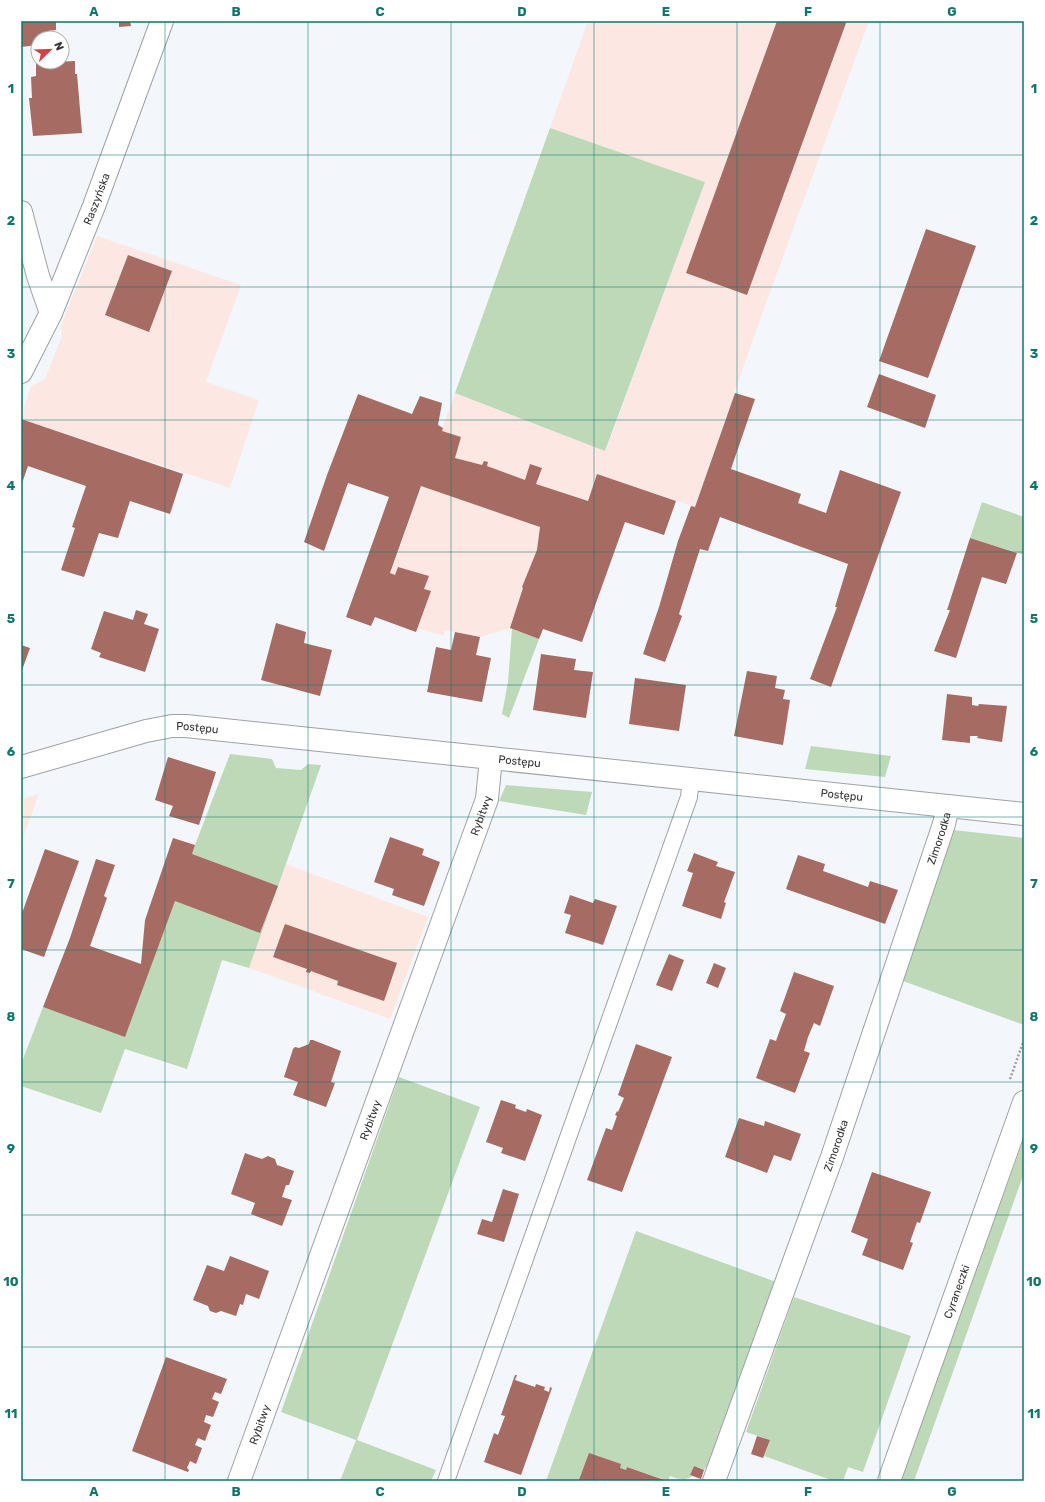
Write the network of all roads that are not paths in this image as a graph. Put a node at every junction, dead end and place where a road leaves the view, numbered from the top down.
1 (162, 21) edge
2 (21, 212) edge
3 (51, 313) junction
4 (21, 372) edge
5 (491, 758) junction
6 (21, 767) edge
7 (691, 779) junction
8 (948, 806) junction
9 (1024, 814) edge
10 (1024, 1102) edge
11 (239, 1481) edge
12 (446, 1481) edge
13 (714, 1481) edge
14 (889, 1481) edge

1 - 3 street, Raszyńska
2 - 3 street
3 - 4 street, Raszyńska
5 - 6 street, Postępu
5 - 7 street, Postępu
5 - 11 street, Rybitwy
7 - 8 street, Postępu
7 - 12 lane
8 - 9 street, Postępu
8 - 13 street, Zimorodka
10 - 14 street, Cyraneczki

